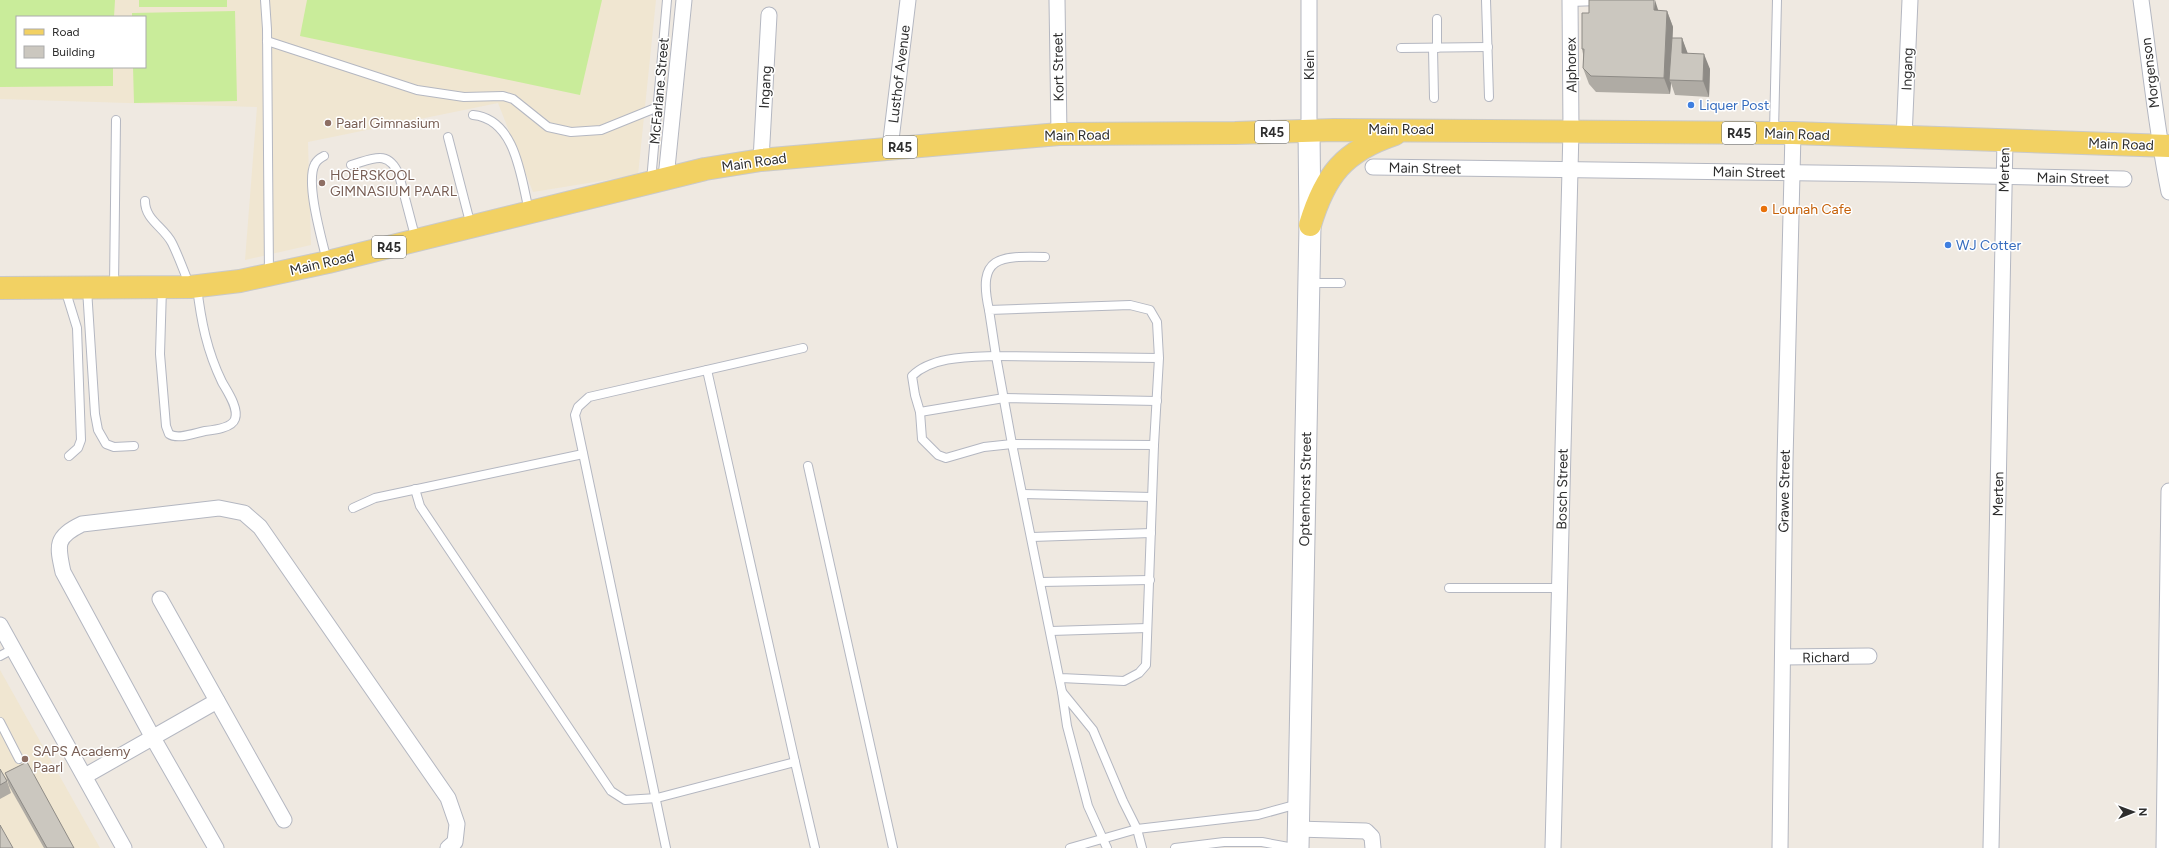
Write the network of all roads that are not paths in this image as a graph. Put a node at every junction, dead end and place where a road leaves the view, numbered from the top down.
1 (265, 0) edge
2 (667, 0) edge
3 (684, 0) edge
4 (908, 0) edge
5 (1057, 0) edge
6 (1308, 0) edge
7 (1486, 0) edge
8 (1777, 0) edge
9 (1910, 0) edge
10 (2141, 0) edge
11 (1570, 1) edge
12 (1608, 1) edge
13 (770, 15) dead end
14 (1437, 19) dead end
15 (267, 41) junction
16 (1488, 47) junction
17 (1401, 48) dead end
18 (1435, 48) junction
19 (1489, 97) dead end
20 (1434, 98) dead end
21 (658, 107) junction
22 (473, 115) dead end
23 (116, 120) dead end
24 (1412, 129) junction
25 (1309, 130) junction
26 (1572, 130) junction
27 (1783, 133) junction
28 (1059, 134) junction
29 (448, 137) dead end
30 (1904, 138) junction
31 (2005, 140) junction
32 (2164, 146) edge
33 (890, 148) junction
34 (324, 156) dead end
35 (761, 160) junction
36 (351, 165) dead end
37 (1373, 167) dead end
38 (1570, 170) junction
39 (1792, 172) junction
40 (2004, 176) junction
41 (2124, 179) dead end
42 (659, 180) junction
43 (2169, 192) edge
44 (145, 201) dead end
45 (529, 213) junction
46 (1310, 225) junction
47 (471, 226) junction
48 (416, 240) junction
49 (1045, 257) dead end
50 (328, 262) junction
51 (269, 275) junction
52 (1309, 283) junction
53 (1341, 283) dead end
54 (194, 286) junction
55 (0, 288) edge
56 (65, 288) junction
57 (162, 288) junction
58 (87, 289) junction
59 (114, 289) junction
60 (989, 310) junction
61 (803, 348) dead end
62 (996, 356) junction
63 (1159, 358) junction
64 (707, 370) junction
65 (1004, 398) junction
66 (1157, 401) junction
67 (920, 412) junction
68 (1012, 444) junction
69 (134, 446) dead end
70 (1154, 446) junction
71 (583, 454) junction
72 (68, 456) dead end
73 (808, 466) dead end
74 (415, 489) junction
75 (2169, 491) edge
76 (1023, 494) junction
77 (1152, 497) junction
78 (354, 508) dead end
79 (1151, 533) junction
80 (1032, 537) junction
81 (2169, 539) edge
82 (1150, 580) junction
83 (1041, 582) junction
84 (1449, 588) dead end
85 (1560, 588) junction
86 (160, 599) dead end
87 (0, 625) edge
88 (1147, 628) junction
89 (1051, 631) junction
90 (13, 649) junction
91 (0, 656) edge
92 (1869, 656) dead end
93 (1782, 657) junction
94 (1061, 678) junction
95 (1062, 692) junction
96 (217, 702) junction
97 (0, 722) edge
98 (153, 738) junction
99 (19, 759) dead end
100 (796, 762) junction
101 (85, 776) junction
102 (657, 798) junction
103 (1298, 804) junction
104 (284, 820) dead end
105 (1138, 829) junction
106 (1104, 838) junction
107 (1297, 842) edge
108 (124, 848) edge
109 (216, 848) edge
110 (448, 848) edge
111 (666, 848) edge
112 (815, 848) edge
113 (893, 848) edge
114 (1070, 848) edge
115 (1107, 848) edge
116 (1142, 848) edge
117 (1175, 848) edge
118 (1373, 848) edge
119 (1553, 848) edge
120 (1780, 848) edge
121 (1991, 848) edge
122 (2164, 848) edge

1 - 15 lane
2 - 21 lane, McFarlane Street
3 - 42 street
4 - 33 street, Lusthof Avenue
5 - 28 street, Kort Street
6 - 25 street, Klein
7 - 16 lane
8 - 27 lane
9 - 30 street, Ingang
10 - 32 street, Morgenson
11 - 12 lane
11 - 26 street, Alphorex
13 - 35 street, Ingang
14 - 18 lane
15 - 21 lane
15 - 51 lane
16 - 18 lane
16 - 19 lane
17 - 18 lane
18 - 20 lane
21 - 42 lane, McFarlane Street
22 - 45 lane
23 - 59 lane
24 - 25 main road, Main Road / R45
24 - 26 main road, Main Road / R45
24 - 46 main road
25 - 28 main road, Main Road / R45
25 - 46 main road, Optenhorst Street
26 - 27 main road, Main Road / R45
26 - 38 street, Bosch Street
27 - 30 main road, Main Road / R45
27 - 39 street, Grawe Street
28 - 33 main road, Main Road / R45
29 - 47 lane
30 - 31 main road, Main Road / R45
31 - 32 main road, Main Road / R45
31 - 40 street, Merten
32 - 43 street, Morgenson
33 - 35 main road, Main Road / R45
34 - 50 lane
35 - 42 main road, Main Road / R45
36 - 48 lane
37 - 38 street, Main Street
38 - 39 street, Main Street
38 - 85 street, Bosch Street
39 - 40 street, Main Street
39 - 93 street, Grawe Street
40 - 41 street, Main Street
40 - 121 street, Merten
42 - 45 main road, Main Road / R45
44 - 54 lane
45 - 47 main road, Main Road / R45
46 - 52 main road, Optenhorst Street
47 - 48 main road, Main Road / R45
48 - 50 main road, Main Road / R45
49 - 60 lane
50 - 51 main road, Main Road / R45
51 - 54 main road, Main Road / R45
52 - 53 lane
52 - 103 main road, Optenhorst Street
54 - 57 main road, Main Road / R45
54 - 57 lane
55 - 56 main road, Main Road / R45
56 - 58 main road, Main Road / R45
56 - 72 lane
57 - 59 main road, Main Road / R45
58 - 59 main road, Main Road / R45
58 - 69 lane
60 - 62 lane
60 - 63 lane
61 - 64 lane
62 - 63 lane
62 - 65 lane
62 - 67 lane
63 - 66 lane
64 - 71 lane
64 - 100 lane
65 - 66 lane
65 - 67 lane
65 - 68 lane
66 - 70 lane
67 - 68 lane
68 - 70 lane
68 - 76 lane
70 - 77 lane
71 - 74 lane
71 - 102 lane
73 - 113 lane
74 - 78 lane
74 - 102 lane
75 - 81 street
76 - 77 lane
76 - 80 lane
77 - 79 lane
79 - 80 lane
79 - 82 lane
80 - 83 lane
81 - 122 street
82 - 83 lane
82 - 88 lane
83 - 89 lane
84 - 85 lane
85 - 119 street, Bosch Street
86 - 96 street
87 - 90 street
88 - 89 lane
88 - 94 lane
89 - 94 lane
90 - 91 lane
90 - 101 street
92 - 93 street, Richard
93 - 120 street, Grawe Street
94 - 95 lane
95 - 105 lane
95 - 106 lane
96 - 98 street
96 - 104 street
97 - 99 lane
98 - 101 street
98 - 109 street
98 - 110 street
100 - 102 lane
100 - 112 lane
101 - 108 street
102 - 111 lane
103 - 105 lane
103 - 107 main road, Optenhorst Street
105 - 106 lane
105 - 116 lane
106 - 114 lane
106 - 115 lane
107 - 117 lane
107 - 118 street

